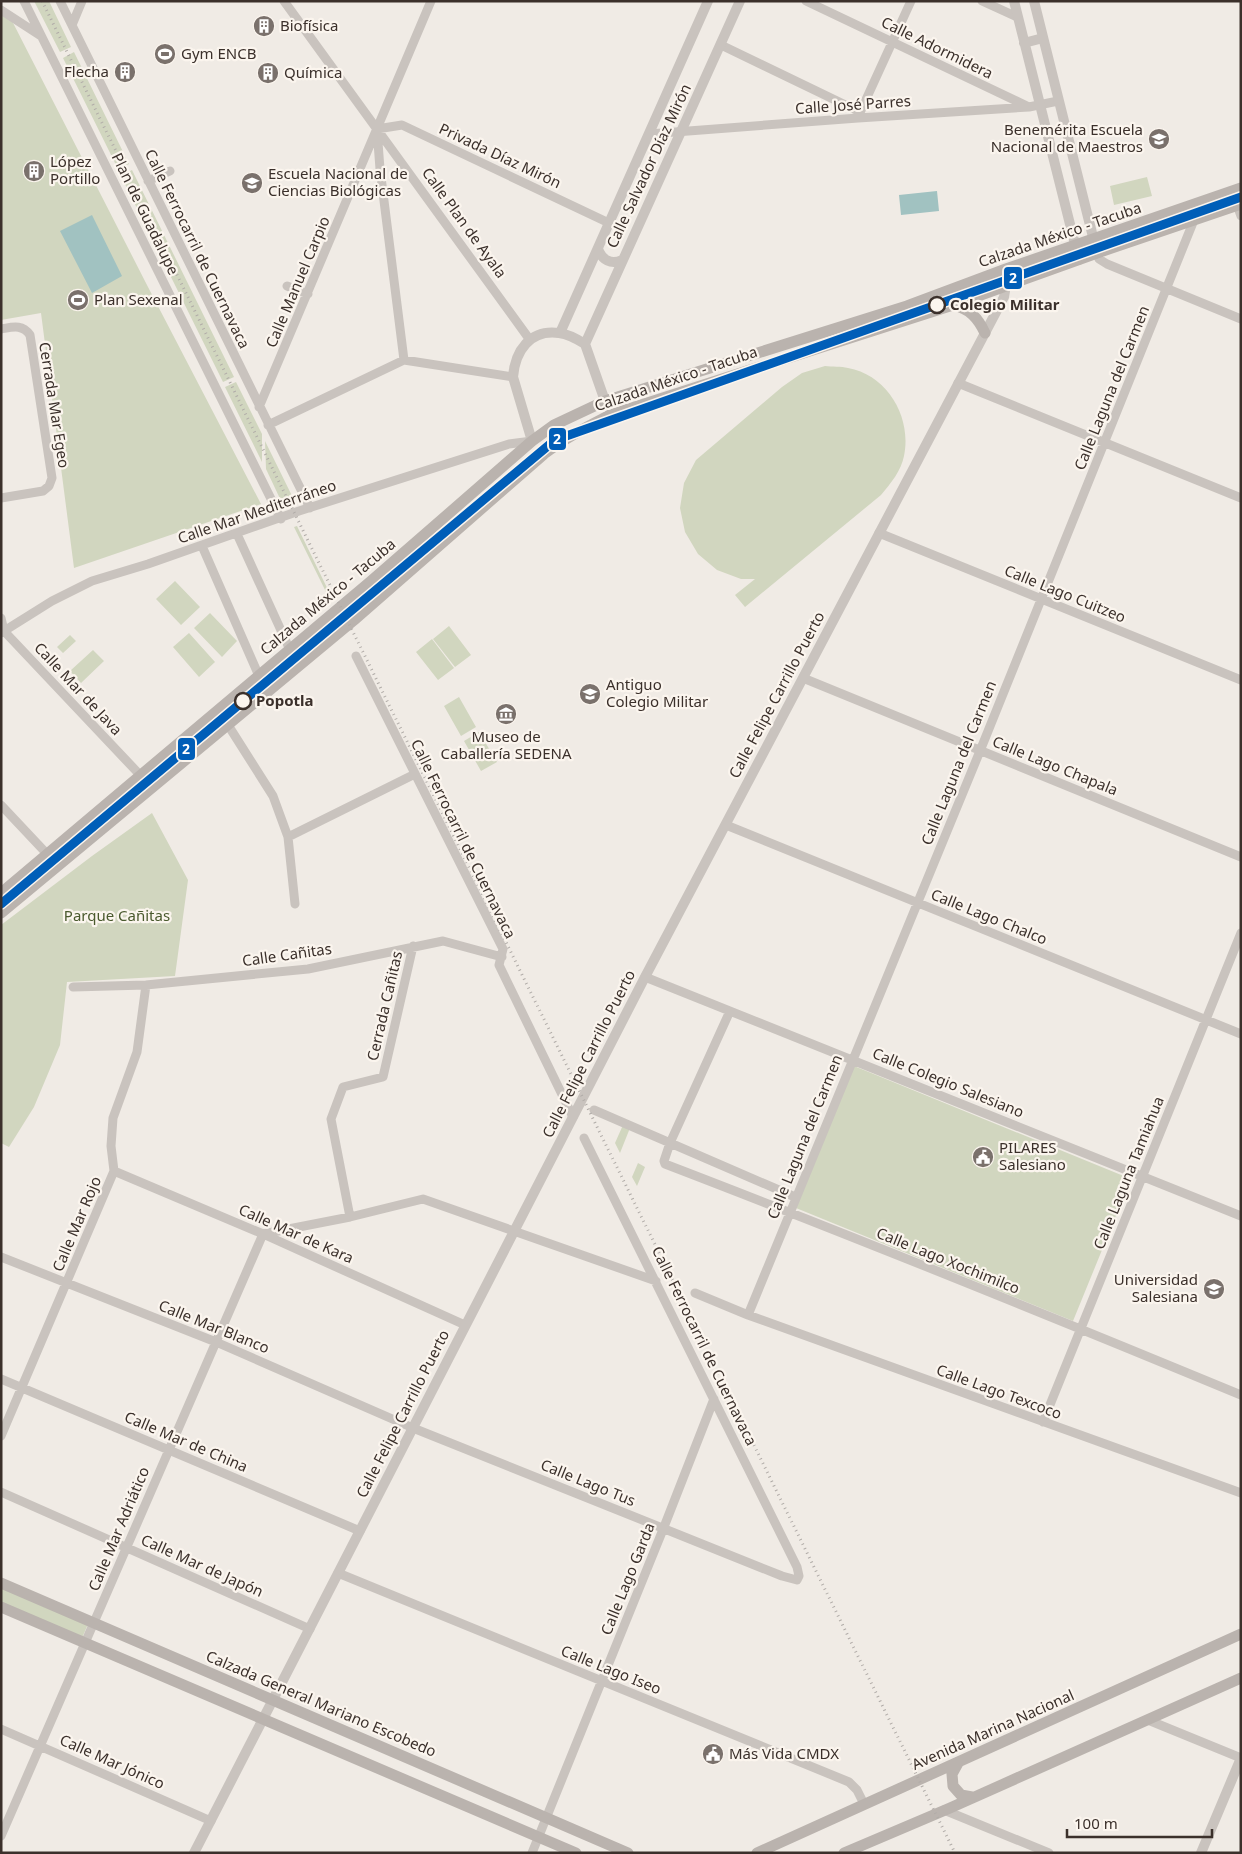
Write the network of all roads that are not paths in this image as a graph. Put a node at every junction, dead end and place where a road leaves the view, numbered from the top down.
1 (24, 1) edge
2 (60, 1) edge
3 (82, 1) edge
4 (284, 1) edge
5 (431, 1) edge
6 (708, 1) edge
7 (740, 1) edge
8 (806, 1) edge
9 (911, 1) edge
10 (982, 1) edge
11 (1014, 1) edge
12 (1034, 1) edge
13 (1, 10) edge
14 (1017, 17) junction
15 (72, 26) junction
16 (42, 37) junction
17 (1043, 38) junction
18 (892, 41) junction
19 (1024, 42) junction
20 (721, 45) junction
21 (1058, 101) junction
22 (1034, 106) junction
23 (859, 115) junction
24 (377, 129) junction
25 (680, 132) junction
26 (649, 134) junction
27 (170, 171) dead end
28 (148, 181) junction
29 (1241, 188) edge
30 (1240, 208) edge
31 (1194, 220) junction
32 (609, 223) junction
33 (1093, 240) junction
34 (1075, 246) junction
35 (598, 249) junction
36 (1096, 253) junction
37 (622, 260) junction
38 (1079, 260) junction
39 (1006, 269) junction
40 (1006, 285) junction
41 (287, 286) dead end
42 (1167, 289) junction
43 (308, 294) junction
44 (953, 305) junction
45 (1241, 318) edge
46 (1, 330) edge
47 (560, 333) junction
48 (985, 333) junction
49 (530, 340) junction
50 (585, 344) junction
51 (404, 360) junction
52 (513, 377) junction
53 (958, 383) junction
54 (605, 401) junction
55 (259, 407) junction
56 (610, 415) junction
57 (268, 425) junction
58 (532, 441) junction
59 (1104, 442) junction
60 (1, 498) edge
61 (1241, 498) edge
62 (310, 508) junction
63 (281, 518) junction
64 (879, 533) junction
65 (237, 534) junction
66 (202, 546) junction
67 (370, 582) junction
68 (378, 599) junction
69 (1040, 599) junction
70 (1, 618) edge
71 (312, 631) junction
72 (2, 632) edge
73 (323, 645) junction
74 (290, 650) junction
75 (356, 656) dead end
76 (259, 676) junction
77 (803, 678) junction
78 (1241, 680) edge
79 (228, 725) junction
80 (980, 751) junction
81 (415, 774) junction
82 (141, 776) junction
83 (1, 805) edge
84 (726, 825) junction
85 (288, 837) junction
86 (48, 855) junction
87 (1241, 857) edge
88 (1, 894) edge
89 (917, 902) junction
90 (295, 904) dead end
91 (1, 913) edge
92 (1241, 933) edge
93 (413, 946) junction
94 (502, 957) junction
95 (645, 977) junction
96 (146, 985) junction
97 (73, 988) dead end
98 (730, 1011) junction
99 (1206, 1020) junction
100 (1241, 1034) edge
101 (852, 1060) junction
102 (594, 1110) dead end
103 (573, 1117) junction
104 (584, 1138) dead end
105 (670, 1143) junction
106 (114, 1171) junction
107 (1143, 1176) junction
108 (795, 1197) junction
109 (789, 1212) junction
110 (1241, 1216) edge
111 (350, 1217) junction
112 (515, 1231) junction
113 (263, 1234) junction
114 (1, 1257) edge
115 (656, 1281) junction
116 (66, 1283) junction
117 (695, 1294) dead end
118 (748, 1315) junction
119 (465, 1325) junction
120 (1081, 1329) junction
121 (216, 1342) junction
122 (1, 1379) edge
123 (22, 1388) junction
124 (1241, 1395) edge
125 (714, 1399) junction
126 (1043, 1422) junction
127 (413, 1428) junction
128 (1, 1436) edge
129 (169, 1449) junction
130 (1, 1492) edge
131 (1241, 1493) edge
132 (664, 1527) junction
133 (360, 1532) junction
134 (126, 1548) junction
135 (797, 1567) joint
136 (338, 1573) junction
137 (1, 1583) edge
138 (1, 1607) edge
139 (93, 1623) junction
140 (310, 1629) junction
141 (1241, 1634) edge
142 (85, 1643) junction
143 (1241, 1678) edge
144 (601, 1680) junction
145 (273, 1700) junction
146 (263, 1719) junction
147 (1148, 1720) junction
148 (1, 1729) edge
149 (40, 1746) junction
150 (1241, 1758) edge
151 (958, 1763) junction
152 (934, 1773) junction
153 (972, 1798) junction
154 (864, 1804) junction
155 (947, 1809) junction
156 (547, 1817) junction
157 (211, 1821) junction
158 (1, 1836) edge
159 (539, 1836) junction
160 (872, 1841) junction
161 (194, 1853) edge
162 (532, 1853) edge
163 (576, 1853) edge
164 (628, 1853) edge
165 (758, 1853) edge
166 (844, 1853) edge
167 (867, 1853) edge
168 (1049, 1853) edge
169 (1201, 1853) edge

1 - 16 street, Plan de Guadalupe
2 - 15 street, Calle Ferrocarril de Cuernavaca
3 - 15 street
4 - 24 street, Calle Plan de Ayala
5 - 24 street, Calle Manuel Carpio
6 - 26 street, Calle Salvador Díaz Mirón
7 - 20 street, Calle Salvador Díaz Mirón
8 - 18 street, Calle Adormidera
9 - 18 street
10 - 14 street
11 - 14 street
12 - 17 street
13 - 16 street
14 - 19 street
15 - 28 street, Calle Ferrocarril de Cuernavaca
16 - 63 street, Plan de Guadalupe
17 - 19 street
17 - 21 street
18 - 22 street, Calle Adormidera
18 - 23 street
19 - 22 street
20 - 23 street
20 - 25 street, Calle Salvador Díaz Mirón
21 - 22 street, Calle José Parres
21 - 33 street
22 - 23 street, Calle José Parres
22 - 34 street
23 - 25 street, Calle José Parres
24 - 32 street, Privada Díaz Mirón
24 - 43 street, Calle Manuel Carpio
24 - 49 street, Calle Plan de Ayala
24 - 51 street
25 - 26 street, Calle José Parres
25 - 37 street, Calle Salvador Díaz Mirón
26 - 32 street, Calle Salvador Díaz Mirón
27 - 28 street
28 - 55 street, Calle Ferrocarril de Cuernavaca
29 - 33 main road, Calzada México - Tacuba
30 - 31 main road, Calzada México - Tacuba
31 - 36 main road, Calzada México - Tacuba
31 - 42 street, Calle Laguna del Carmen
32 - 35 street, Calle Salvador Díaz Mirón
33 - 34 main road, Calzada México - Tacuba
33 - 36 street
34 - 38 street
34 - 39 main road, Calzada México - Tacuba
35 - 37 street
35 - 47 street, Calle Salvador Díaz Mirón
36 - 38 main road, Calzada México - Tacuba
36 - 42 street
37 - 50 street, Calle Salvador Díaz Mirón
38 - 40 main road, Calzada México - Tacuba
39 - 40 street, Calle Felipe Carrillo Puerto
39 - 54 main road, Calzada México - Tacuba
40 - 44 main road, Calzada México - Tacuba
40 - 48 street, Calle Felipe Carrillo Puerto
41 - 43 street
42 - 45 street
42 - 59 street, Calle Laguna del Carmen
43 - 55 street, Calle Manuel Carpio
44 - 48 main road
44 - 56 main road, Calzada México - Tacuba
46 - 60 street, Cerrada Mar Egeo
47 - 49 street
47 - 50 street
48 - 53 street, Calle Felipe Carrillo Puerto
49 - 52 street
50 - 54 street
51 - 52 street
51 - 57 street
52 - 58 street
53 - 59 street
53 - 64 street, Calle Felipe Carrillo Puerto
54 - 56 main road
54 - 58 main road, Calzada México - Tacuba
55 - 57 street, Calle Ferrocarril de Cuernavaca
56 - 68 main road, Calzada México - Tacuba
57 - 62 street, Calle Ferrocarril de Cuernavaca
58 - 62 street, Calle Mar Mediterráneo
58 - 67 main road, Calzada México - Tacuba
59 - 61 street
59 - 69 street, Calle Laguna del Carmen
62 - 63 street, Calle Mar Mediterráneo
63 - 65 street, Calle Mar Mediterráneo
64 - 69 street, Calle Lago Cuitzeo
64 - 77 street, Calle Felipe Carrillo Puerto
65 - 66 street, Calle Mar Mediterráneo
65 - 74 street
66 - 72 street, Calle Mar Mediterráneo
66 - 76 street
67 - 68 main road
67 - 71 main road, Calzada México - Tacuba
68 - 73 main road, Calzada México - Tacuba
69 - 78 street, Calle Lago Cuitzeo
69 - 80 street, Calle Laguna del Carmen
70 - 72 street
71 - 73 main road
71 - 74 main road, Calzada México - Tacuba
72 - 82 street, Calle Mar de Java
73 - 79 main road, Calzada México - Tacuba
74 - 76 main road, Calzada México - Tacuba
75 - 81 street, Calle Ferrocarril de Cuernavaca
76 - 82 main road, Calzada México - Tacuba
77 - 80 street, Calle Lago Chapala
77 - 84 street, Calle Felipe Carrillo Puerto
79 - 85 street
79 - 91 main road, Calzada México - Tacuba
80 - 87 street, Calle Lago Chapala
80 - 89 street, Calle Laguna del Carmen
81 - 85 street
81 - 94 street, Calle Ferrocarril de Cuernavaca
82 - 86 main road, Calzada México - Tacuba
83 - 86 street
84 - 89 street, Calle Lago Chalco
84 - 95 street, Calle Felipe Carrillo Puerto
85 - 90 street
86 - 88 main road, Calzada México - Tacuba
89 - 99 street, Calle Lago Chalco
89 - 101 street, Calle Laguna del Carmen
92 - 99 street, Calle Laguna Tamiahua
93 - 94 street, Calle Cañitas
93 - 96 street, Calle Cañitas
93 - 111 street, Cerrada Cañitas
94 - 103 street, Calle Ferrocarril de Cuernavaca
95 - 98 street, Calle Colegio Salesiano
95 - 103 street, Calle Felipe Carrillo Puerto
96 - 97 street, Calle Cañitas
96 - 106 street, Calle Mar Rojo
98 - 101 street, Calle Colegio Salesiano
98 - 105 street
99 - 100 street, Calle Lago Chalco
99 - 107 street, Calle Laguna Tamiahua
101 - 107 street, Calle Colegio Salesiano
101 - 108 street, Calle Laguna del Carmen
102 - 105 street
103 - 112 street, Calle Felipe Carrillo Puerto
104 - 115 street, Calle Ferrocarril de Cuernavaca
105 - 108 street
105 - 109 street, Calle Lago Xochimilco
106 - 113 street, Calle Mar de Kara
106 - 116 street, Calle Mar Rojo
107 - 110 street, Calle Colegio Salesiano
107 - 120 street, Calle Laguna Tamiahua
108 - 109 street, Calle Laguna del Carmen
109 - 118 street, Calle Laguna del Carmen
109 - 120 street, Calle Lago Xochimilco
111 - 112 street
111 - 113 street
112 - 115 street
112 - 119 street, Calle Felipe Carrillo Puerto
113 - 119 street, Calle Mar de Kara
113 - 121 street, Calle Mar Adriático
114 - 116 street, Calle Mar Blanco
115 - 125 street, Calle Ferrocarril de Cuernavaca
116 - 121 street, Calle Mar Blanco
116 - 123 street, Calle Mar Rojo
117 - 118 street, Calle Lago Texcoco
118 - 126 street, Calle Lago Texcoco
119 - 127 street, Calle Felipe Carrillo Puerto
120 - 124 street, Calle Lago Xochimilco
120 - 126 street, Calle Laguna Tamiahua
121 - 127 street, Calle Mar Blanco
121 - 129 street, Calle Mar Adriático
122 - 123 street, Calle Mar de China
123 - 128 street, Calle Mar Rojo
123 - 129 street, Calle Mar de China
125 - 132 street, Calle Lago Garda
125 - 135 street, Calle Ferrocarril de Cuernavaca
126 - 131 street, Calle Lago Texcoco
127 - 132 street, Calle Lago Tus
127 - 133 street, Calle Felipe Carrillo Puerto
129 - 133 street, Calle Mar de China
129 - 134 street, Calle Mar Adriático
130 - 134 street, Calle Mar de Japón
132 - 135 street, Calle Lago Tus
132 - 144 street, Calle Lago Garda
133 - 136 street, Calle Felipe Carrillo Puerto
134 - 139 street, Calle Mar Adriático
134 - 140 street, Calle Mar de Japón
136 - 140 street, Calle Felipe Carrillo Puerto
136 - 144 street, Calle Lago Iseo
137 - 139 main road, Calzada General Mariano Escobedo
138 - 142 main road
139 - 142 street, Calle Mar Adriático
139 - 145 main road, Calzada General Mariano Escobedo
140 - 145 street, Calle Felipe Carrillo Puerto
141 - 151 main road, Avenida Marina Nacional
142 - 146 main road
142 - 149 street, Calle Mar Adriático
143 - 147 main road
144 - 154 street, Calle Lago Iseo
144 - 156 street, Calle Lago Garda
145 - 146 street, Calle Felipe Carrillo Puerto
145 - 156 main road, Calzada General Mariano Escobedo
146 - 157 street, Calle Felipe Carrillo Puerto
146 - 159 main road
147 - 150 street
147 - 153 main road
148 - 149 street, Calle Mar Jónico
149 - 157 street, Calle Mar Jónico
149 - 158 street, Calle Mar Adriático
150 - 169 street
151 - 152 main road, Avenida Marina Nacional
151 - 153 main road
152 - 154 main road, Avenida Marina Nacional
152 - 155 main road
153 - 155 main road
154 - 165 main road, Avenida Marina Nacional
155 - 160 main road
155 - 168 street
156 - 159 street, Calle Lago Garda
156 - 164 main road, Calzada General Mariano Escobedo
157 - 161 street, Calle Felipe Carrillo Puerto
159 - 162 street, Calle Lago Garda
159 - 163 main road
160 - 166 main road
160 - 167 street

